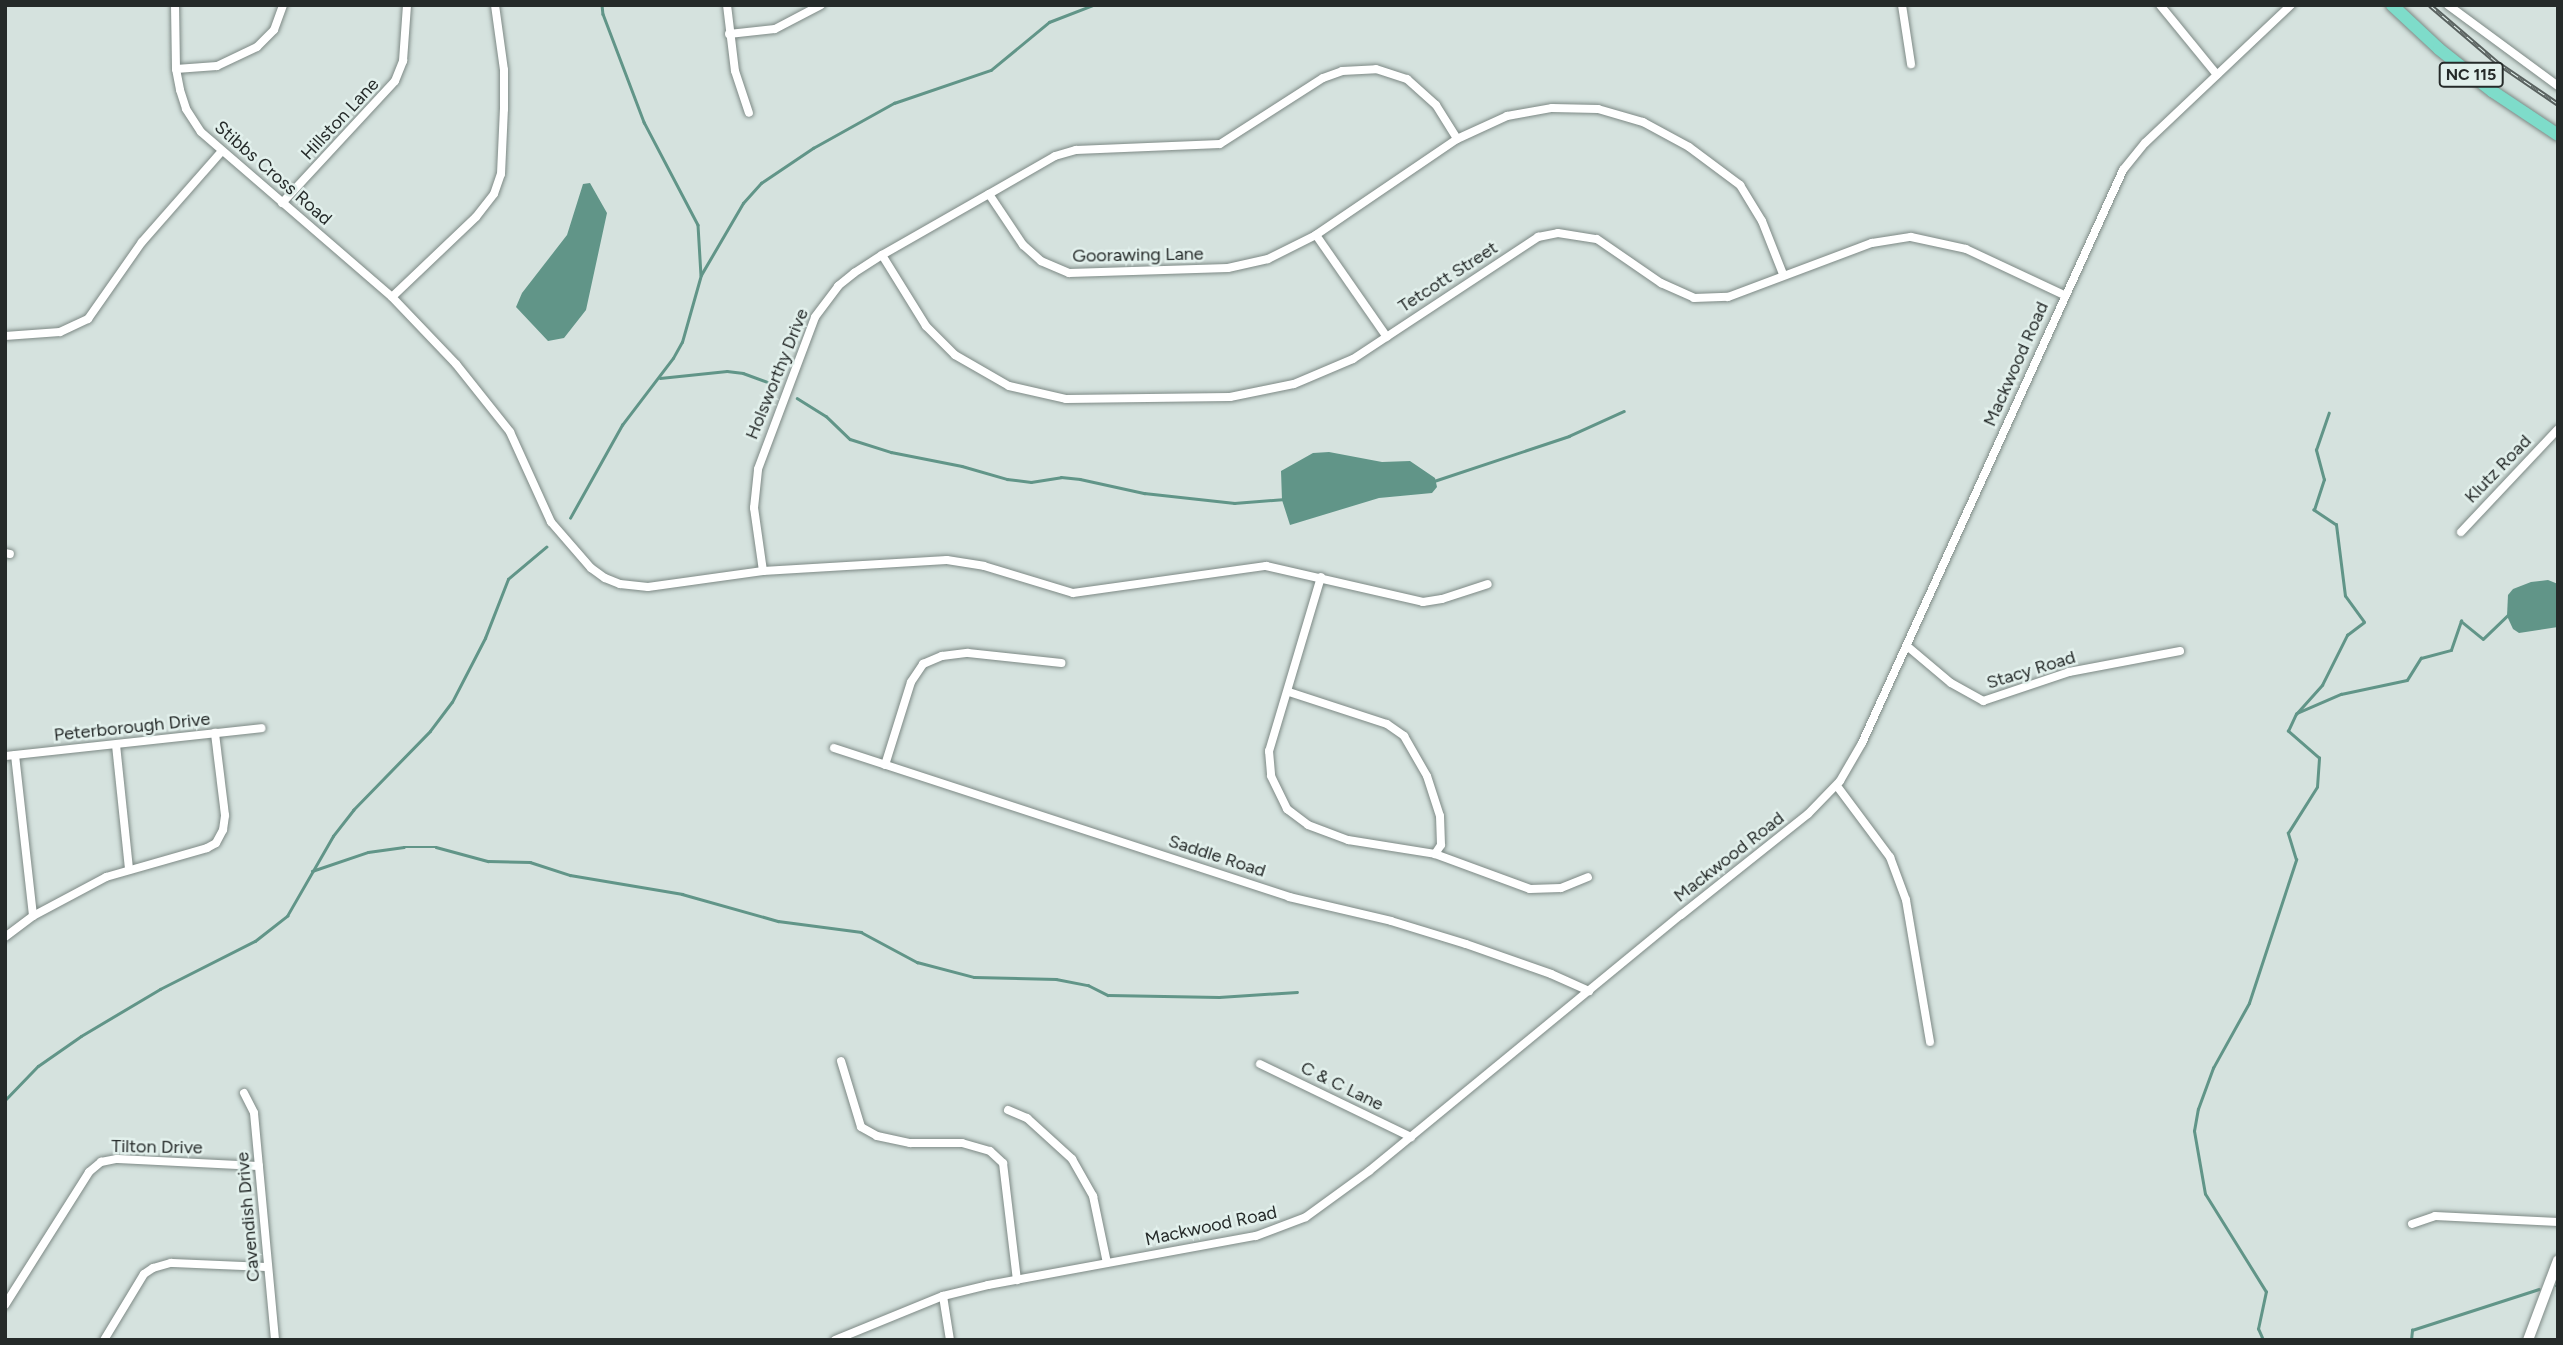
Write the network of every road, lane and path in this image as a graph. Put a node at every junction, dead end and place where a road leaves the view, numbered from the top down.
1 (175, 5) edge
2 (283, 5) edge
3 (407, 5) edge
4 (495, 5) edge
5 (727, 5) edge
6 (821, 5) edge
7 (1902, 5) edge
8 (2160, 5) edge
9 (2291, 5) edge
10 (2392, 5) edge
11 (2448, 5) edge
12 (729, 34) junction
13 (1911, 64) dead end
14 (176, 69) junction
15 (2217, 75) junction
16 (2558, 86) edge
17 (750, 113) dead end
18 (2558, 135) edge
19 (1457, 139) junction
20 (222, 151) junction
21 (989, 194) junction
22 (282, 203) junction
23 (1316, 235) junction
24 (882, 255) junction
25 (1783, 274) junction
26 (2064, 295) junction
27 (392, 297) junction
28 (5, 336) edge
29 (1387, 337) junction
30 (2558, 429) edge
31 (2461, 532) dead end
32 (763, 572) junction
33 (1321, 577) junction
34 (1488, 584) dead end
35 (1907, 646) junction
36 (2180, 652) dead end
37 (1061, 663) dead end
38 (1289, 692) junction
39 (261, 728) dead end
40 (215, 733) junction
41 (116, 745) junction
42 (834, 748) dead end
43 (15, 755) junction
44 (5, 756) edge
45 (885, 765) junction
46 (1836, 786) junction
47 (1435, 854) junction
48 (129, 869) junction
49 (1588, 877) dead end
50 (33, 916) junction
51 (5, 937) edge
52 (1590, 991) junction
53 (1930, 1042) dead end
54 (841, 1061) dead end
55 (1259, 1064) dead end
56 (244, 1093) dead end
57 (1008, 1110) dead end
58 (1411, 1136) junction
59 (259, 1166) junction
60 (2558, 1222) edge
61 (2412, 1224) dead end
62 (2558, 1260) edge
63 (1107, 1263) junction
64 (268, 1267) junction
65 (1017, 1280) junction
66 (943, 1296) junction
67 (5, 1305) edge
68 (104, 1340) edge
69 (275, 1340) edge
70 (835, 1340) edge
71 (950, 1340) edge
72 (2528, 1340) edge

1 - 14 street, Stibbs Cross Road
2 - 14 street
3 - 22 street, Hillston Lane
4 - 27 street
5 - 12 street
6 - 12 street
7 - 13 street
8 - 15 street
9 - 15 street, Mackwood Road
10 - 18 main road, NC 115
11 - 16 street
12 - 17 street
14 - 20 street, Stibbs Cross Road
15 - 26 street, Mackwood Road
19 - 21 street, Holsworthy Drive
19 - 23 street, Goorawing Lane
19 - 25 street, Goorawing Lane
20 - 22 street, Stibbs Cross Road
20 - 28 street
21 - 23 street, Goorawing Lane
21 - 24 street, Holsworthy Drive
22 - 27 street, Stibbs Cross Road
23 - 29 street
24 - 29 street, Tetcott Street
24 - 32 street, Holsworthy Drive
25 - 26 street, Tetcott Street
25 - 29 street, Tetcott Street
26 - 35 street, Mackwood Road
27 - 32 street, Stibbs Cross Road
30 - 31 street, Klutz Road
32 - 33 street, Stibbs Cross Road
33 - 34 street, Stibbs Cross Road
33 - 38 street
35 - 36 street, Stacy Road
35 - 46 street, Mackwood Road
37 - 45 street
38 - 47 street
38 - 47 street
39 - 40 street, Peterborough Drive
40 - 41 street, Peterborough Drive
40 - 48 street
41 - 43 street, Peterborough Drive
41 - 48 street
42 - 45 street, Saddle Road
43 - 44 street, Peterborough Drive
43 - 50 street
45 - 52 street, Saddle Road
46 - 52 street, Mackwood Road
46 - 53 street
47 - 49 street
48 - 50 street
50 - 51 street
52 - 58 street, Mackwood Road
54 - 65 street
55 - 58 street, C & C Lane
56 - 59 street, Cavendish Drive
57 - 63 street
58 - 63 street, Mackwood Road
59 - 64 street, Cavendish Drive
59 - 67 street, Tilton Drive
60 - 61 street
62 - 72 street
63 - 65 street, Mackwood Road
64 - 68 street
64 - 69 street, Cavendish Drive
65 - 66 street, Mackwood Road
66 - 70 street, Mackwood Road
66 - 71 street

